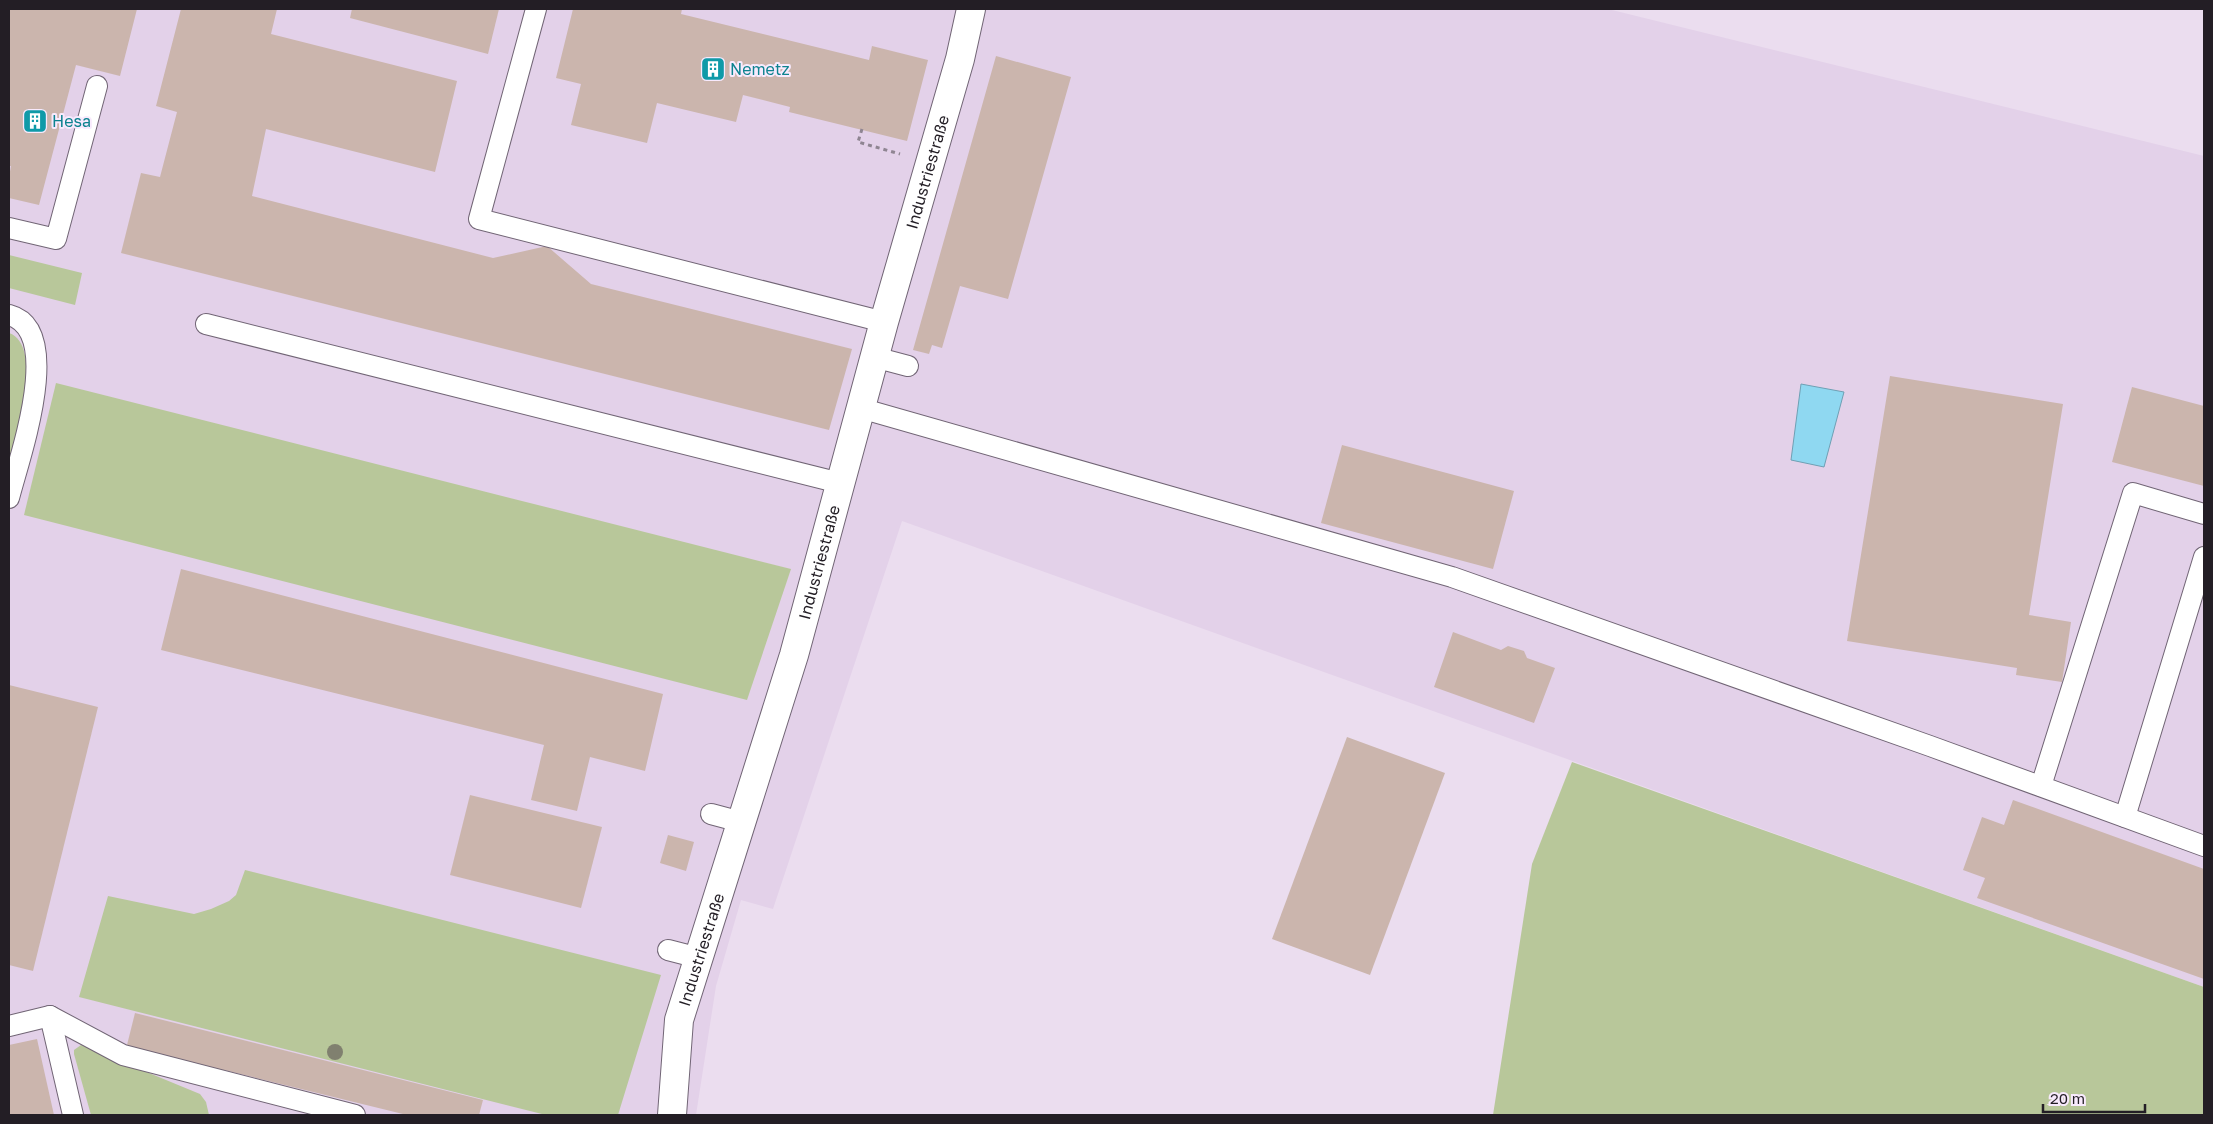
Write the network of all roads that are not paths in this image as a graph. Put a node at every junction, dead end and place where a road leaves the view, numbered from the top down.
1 (536, 9) edge
2 (971, 9) edge
3 (97, 86) dead end
4 (9, 228) edge
5 (9, 315) edge
6 (884, 322) junction
7 (206, 324) dead end
8 (874, 357) junction
9 (908, 366) dead end
10 (860, 408) junction
11 (840, 483) junction
12 (9, 498) edge
13 (2204, 514) edge
14 (2204, 557) edge
15 (2041, 786) junction
16 (711, 814) dead end
17 (2125, 817) junction
18 (741, 822) junction
19 (2204, 846) edge
20 (668, 950) dead end
21 (699, 958) junction
22 (50, 1016) junction
23 (9, 1026) edge
24 (73, 1115) edge
25 (355, 1115) edge
26 (672, 1115) edge

1 - 6 lane
2 - 6 street, Industriestraße
3 - 4 lane
5 - 12 lane
6 - 8 street, Industriestraße
7 - 11 lane
8 - 9 lane
8 - 10 street, Industriestraße
10 - 11 street, Industriestraße
10 - 15 lane
11 - 18 street, Industriestraße
13 - 15 lane
14 - 17 lane
15 - 17 lane
16 - 18 lane
17 - 19 lane
18 - 21 street, Industriestraße
20 - 21 lane
21 - 26 street, Industriestraße
22 - 23 lane
22 - 24 lane
22 - 25 lane

